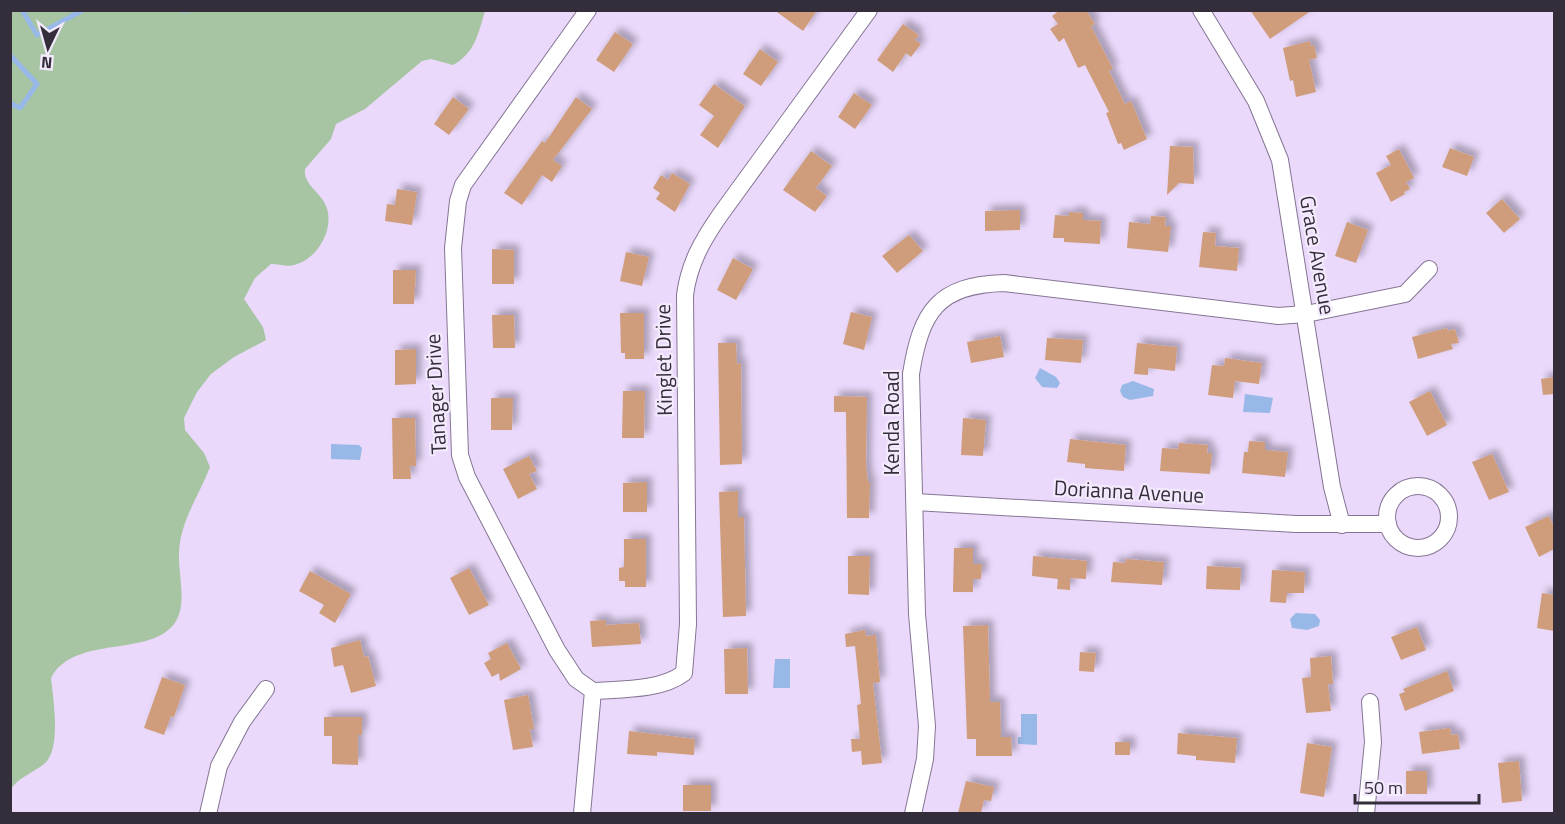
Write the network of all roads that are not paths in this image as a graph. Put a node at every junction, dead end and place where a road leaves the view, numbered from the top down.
1 (588, 10) edge
2 (869, 10) edge
3 (1201, 10) edge
4 (1429, 269) dead end
5 (1306, 314) junction
6 (915, 502) junction
7 (1388, 524) dead end
8 (1342, 525) junction
9 (266, 689) dead end
10 (593, 691) junction
11 (1370, 702) dead end
12 (208, 813) edge
13 (582, 813) edge
14 (913, 813) edge
15 (1366, 813) edge

1 - 10 street, Tanager Drive
2 - 10 street, Kinglet Drive
3 - 5 street, Grace Avenue
4 - 5 street, Kenda Road
5 - 6 street, Kenda Road
5 - 8 street, Grace Avenue
6 - 8 street, Dorianna Avenue
6 - 14 street, Kenda Road
7 - 8 street, Dorianna Avenue
9 - 12 street
10 - 13 street
11 - 15 street

